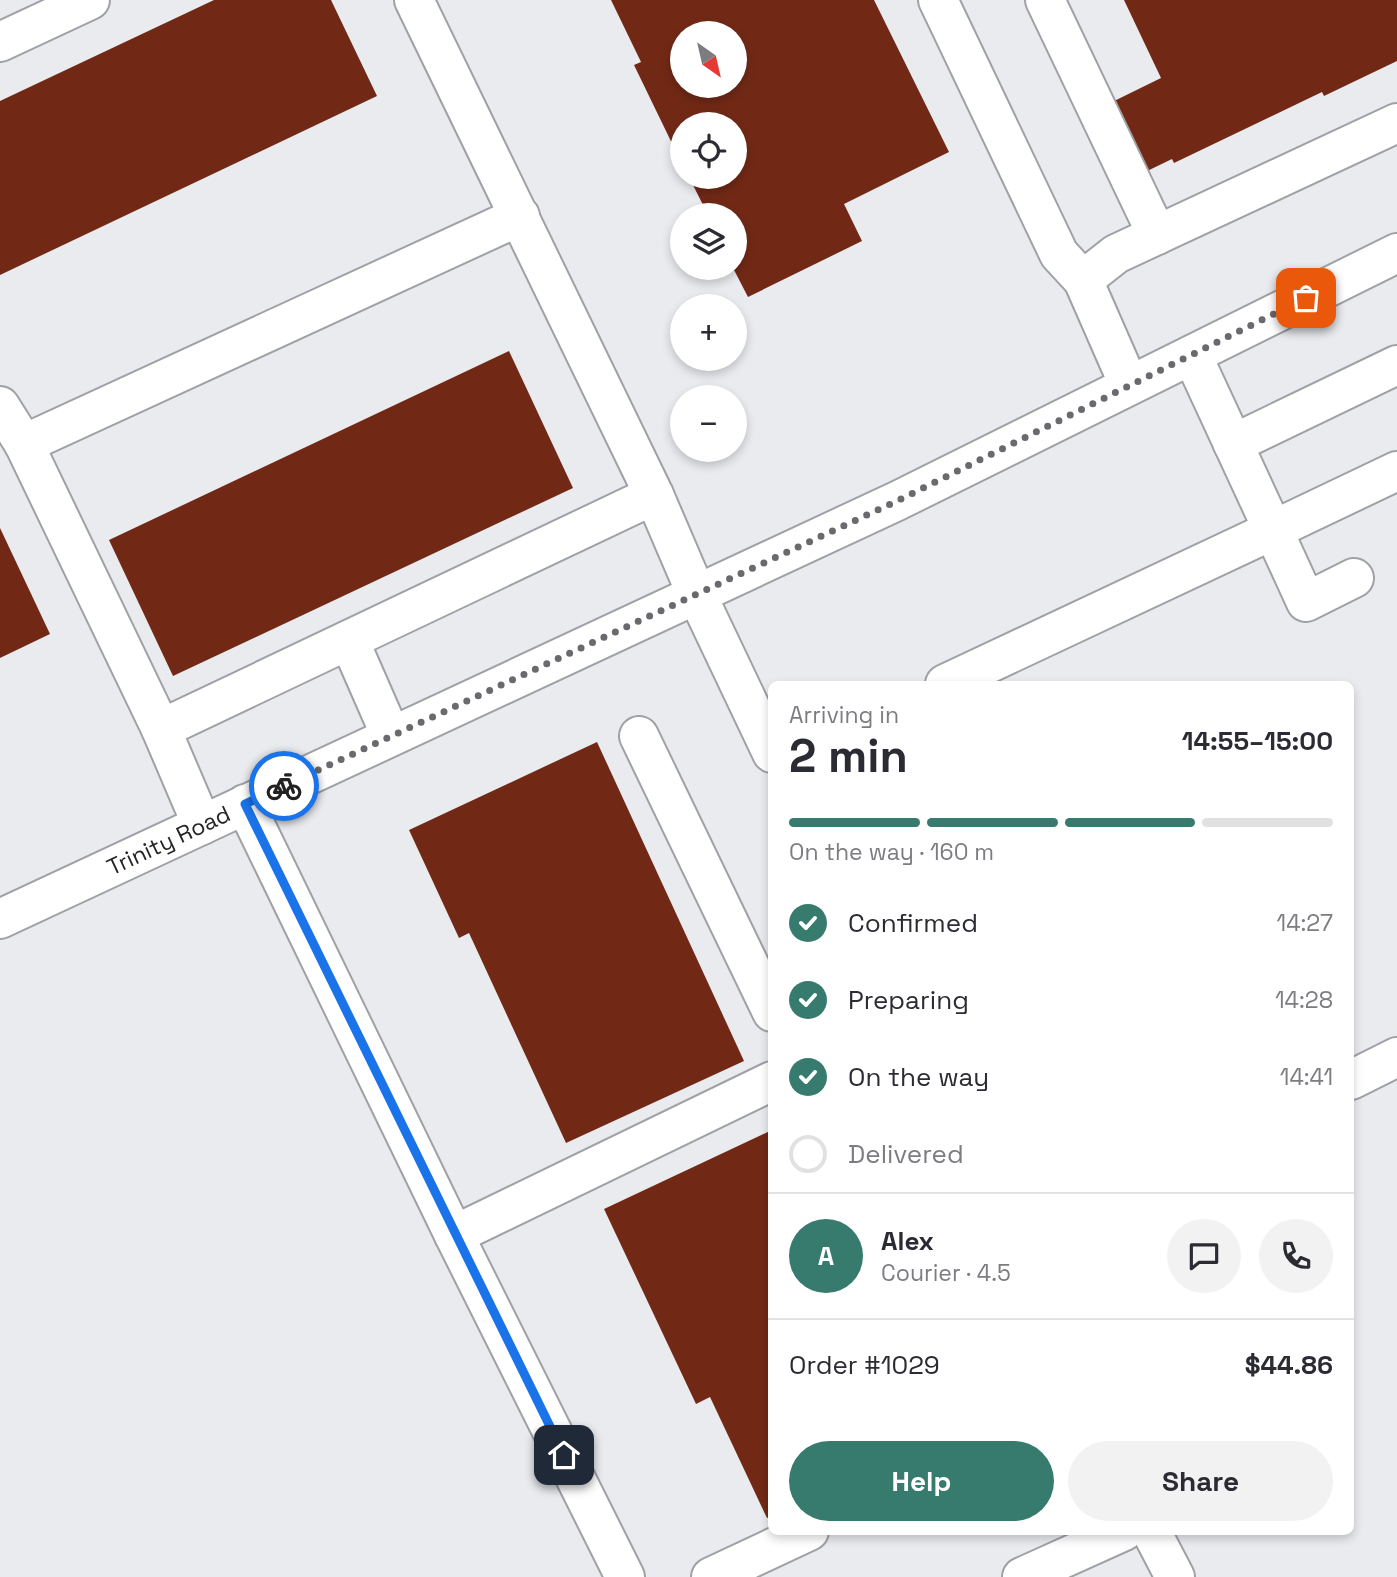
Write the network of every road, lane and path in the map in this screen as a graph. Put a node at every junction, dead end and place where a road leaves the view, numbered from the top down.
1 (90, 0) edge
2 (414, 0) edge
3 (938, 0) edge
4 (1045, 0) edge
5 (0, 42) edge
6 (1397, 123) edge
7 (520, 216) junction
8 (1157, 235) junction
9 (1397, 253) edge
10 (1083, 280) junction
11 (1192, 355) junction
12 (1397, 365) edge
13 (1129, 386) junction
14 (0, 406) edge
15 (1233, 443) junction
16 (24, 444) junction
17 (1397, 471) edge
18 (654, 495) junction
19 (1273, 530) junction
20 (1354, 578) dead end
21 (696, 593) junction
22 (349, 640) junction
23 (951, 681) edge
24 (162, 729) junction
25 (391, 736) junction
26 (639, 736) dead end
27 (768, 745) edge
28 (245, 804) junction
29 (202, 825) junction
30 (0, 919) edge
31 (768, 1004) edge
32 (1397, 1057) edge
33 (1354, 1078) edge
34 (768, 1083) edge
35 (454, 1235) junction
36 (800, 1535) edge
37 (1115, 1535) edge
38 (1153, 1535) edge
39 (625, 1577) edge
40 (711, 1577) edge
41 (1021, 1577) edge
42 (1175, 1577) edge

1 - 5 street
2 - 7 street
3 - 10 street
4 - 8 street
6 - 8 street
7 - 16 street
7 - 18 street
8 - 10 street
9 - 11 street, Trinity Road
10 - 13 street
11 - 13 street, Trinity Road
11 - 15 street
12 - 15 street
13 - 21 street, Trinity Road
14 - 16 street
15 - 19 street
16 - 24 street
17 - 19 street
18 - 21 street
18 - 22 street
19 - 20 street
19 - 23 street
21 - 25 street, Trinity Road
21 - 27 street
22 - 24 street
22 - 25 street
24 - 29 street
25 - 28 street, Trinity Road
26 - 31 street
28 - 29 street, Trinity Road
28 - 35 street
29 - 30 street, Trinity Road
32 - 33 street
34 - 35 street
35 - 39 street
36 - 40 street
37 - 41 street
38 - 42 street

